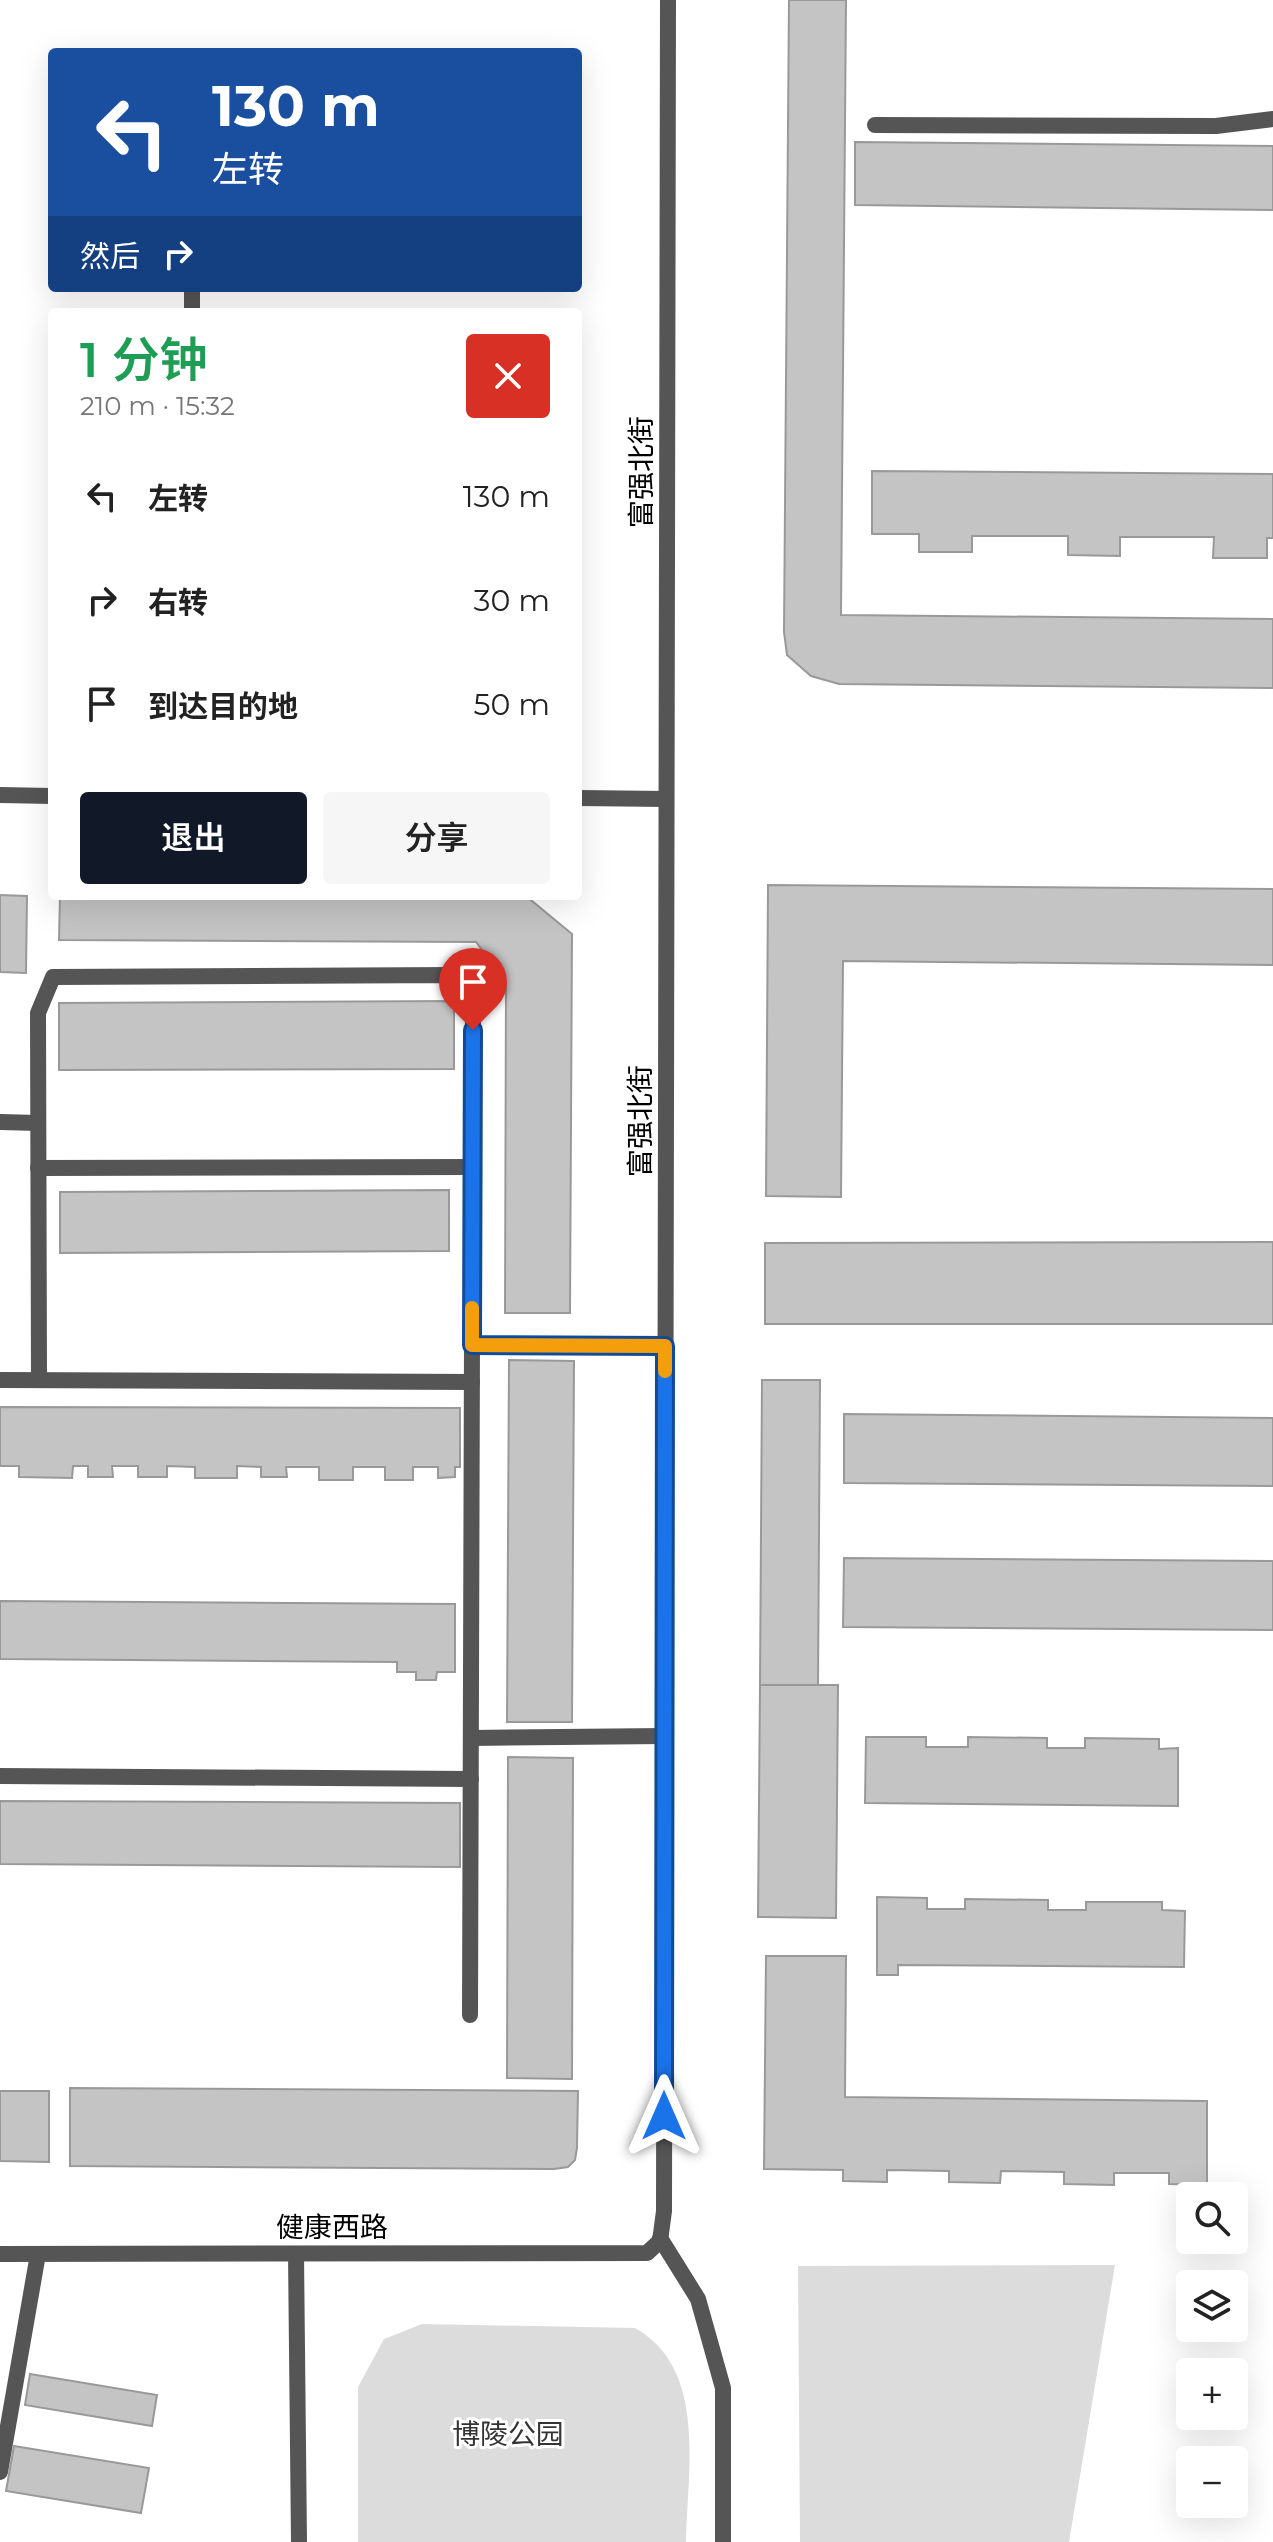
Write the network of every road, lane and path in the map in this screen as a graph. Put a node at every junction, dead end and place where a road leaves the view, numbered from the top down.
1 (668, 0) edge
2 (1273, 119) edge
3 (875, 125) dead end
4 (0, 795) edge
5 (48, 796) edge
6 (582, 798) edge
7 (666, 799) junction
8 (0, 1122) edge
9 (38, 1123) junction
10 (472, 1167) junction
11 (38, 1168) junction
12 (472, 1345) junction
13 (665, 1346) junction
14 (0, 1380) edge
15 (39, 1380) junction
16 (472, 1382) junction
17 (665, 1736) junction
18 (471, 1738) junction
19 (0, 1776) edge
20 (471, 1779) junction
21 (470, 2015) dead end
22 (660, 2240) junction
23 (0, 2254) edge
24 (38, 2254) junction
25 (296, 2254) junction
26 (0, 2472) edge
27 (299, 2542) edge
28 (723, 2542) edge

1 - 7 street, 富强北街
2 - 3 street
4 - 5 street
6 - 7 street
7 - 13 street, 富强北街
8 - 9 street
9 - 10 street
9 - 11 street
10 - 11 street
10 - 12 street
11 - 15 street
12 - 13 street
12 - 16 street
13 - 17 street, 富强北街
14 - 15 street
15 - 16 street
16 - 18 street
17 - 18 street
17 - 22 street, 富强北街
18 - 20 street
19 - 20 street
20 - 21 street
22 - 25 street, 健康西路
22 - 28 street
23 - 24 street, 健康西路
24 - 25 street, 健康西路
24 - 26 street
25 - 27 street

